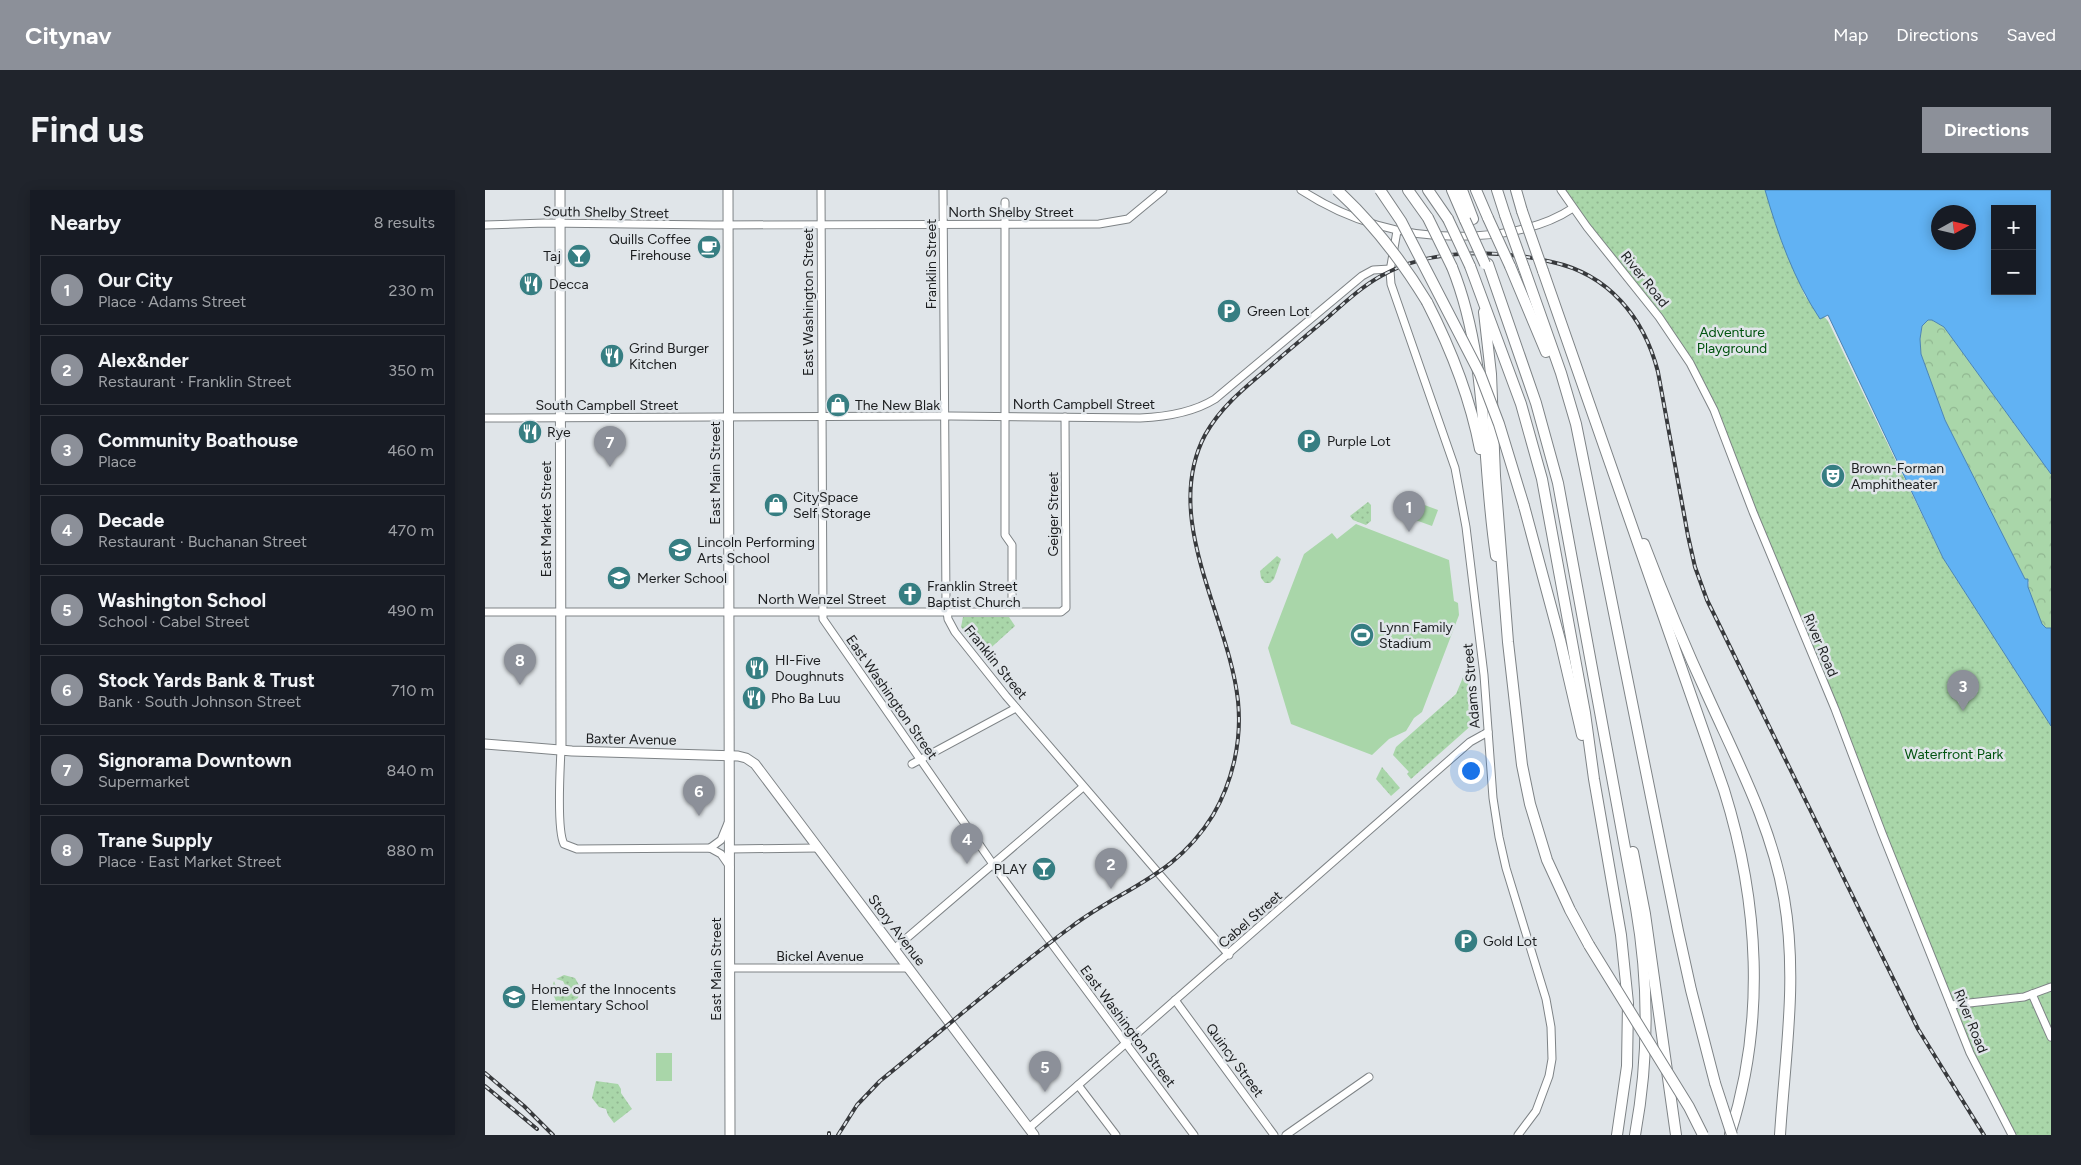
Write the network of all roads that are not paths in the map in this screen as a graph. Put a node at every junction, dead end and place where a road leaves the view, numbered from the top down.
1 (560, 190) edge
2 (728, 190) edge
3 (821, 190) edge
4 (943, 190) edge
5 (1163, 190) edge
6 (1301, 190) edge
7 (1337, 190) edge
8 (1380, 190) edge
9 (1408, 190) edge
10 (1428, 190) edge
11 (1451, 190) edge
12 (1462, 190) edge
13 (1477, 190) edge
14 (1497, 190) edge
15 (1515, 190) edge
16 (1561, 190) edge
17 (1005, 202) dead end
18 (1573, 208) junction
19 (1469, 220) junction
20 (560, 224) junction
21 (727, 224) junction
22 (821, 224) junction
23 (943, 224) junction
24 (1004, 224) junction
25 (485, 225) edge
26 (1397, 231) junction
27 (1390, 269) junction
28 (1483, 301) junction
29 (1587, 396) junction
30 (944, 416) junction
31 (1004, 417) junction
32 (1065, 417) junction
33 (485, 418) edge
34 (559, 418) junction
35 (728, 418) junction
36 (821, 418) junction
37 (1589, 481) junction
38 (1490, 518) junction
39 (1064, 610) joint
40 (822, 611) junction
41 (947, 611) junction
42 (1012, 611) junction
43 (485, 612) edge
44 (560, 612) junction
45 (729, 612) junction
46 (1508, 642) junction
47 (1016, 708) junction
48 (1488, 732) junction
49 (485, 744) edge
50 (561, 750) junction
51 (730, 755) junction
52 (920, 760) junction
53 (912, 764) dead end
54 (1593, 779) junction
55 (1083, 787) junction
56 (1619, 811) junction
57 (729, 820) junction
58 (710, 848) junction
59 (819, 848) junction
60 (730, 849) junction
61 (993, 864) junction
62 (729, 866) junction
63 (894, 949) junction
64 (1229, 955) junction
65 (731, 968) junction
66 (909, 968) junction
67 (2051, 987) edge
68 (2032, 994) junction
69 (1175, 1000) junction
70 (1951, 1005) junction
71 (2051, 1037) edge
72 (1125, 1043) junction
73 (1369, 1076) dead end
74 (1078, 1085) junction
75 (1031, 1131) edge
76 (730, 1135) edge
77 (1116, 1135) edge
78 (1194, 1135) edge
79 (1274, 1135) edge
80 (1286, 1135) edge
81 (1518, 1135) edge
82 (1617, 1135) edge
83 (1635, 1135) edge
84 (1676, 1135) edge
85 (1703, 1135) edge
86 (1731, 1135) edge
87 (1780, 1135) edge
88 (2012, 1135) edge

1 - 20 main road, East Market Street
2 - 21 main road, East Main Street
3 - 22 street, East Washington Street
4 - 23 street, Franklin Street
5 - 24 street, North Shelby Street
6 - 26 street
7 - 38 highway, bridge
8 - 54 highway, bridge
9 - 38 highway, bridge
10 - 28 highway, bridge
11 - 19 highway
12 - 19 highway
13 - 37 highway, bridge
14 - 37 highway, bridge
15 - 29 highway, bridge
16 - 18 street, River Road
17 - 24 street
18 - 26 street
18 - 70 street, River Road
19 - 56 highway, bridge
20 - 21 street, South Shelby Street
20 - 25 street, South Shelby Street
20 - 34 main road, East Market Street
21 - 22 street, North Shelby Street
21 - 35 main road, East Main Street
22 - 23 street, North Shelby Street
22 - 36 street, East Washington Street
23 - 24 street, North Shelby Street
23 - 30 street, Franklin Street
24 - 31 street
26 - 27 street, Adams Street
27 - 32 street, North Campbell Street
27 - 48 street, Adams Street
28 - 46 highway
28 - 54 highway
29 - 86 highway
29 - 87 highway
30 - 31 street, North Campbell Street
30 - 36 street, North Campbell Street
30 - 41 street, Franklin Street
31 - 32 street, North Campbell Street
31 - 42 street
32 - 39 street, Geiger Street
33 - 34 street, South Campbell Street
34 - 35 street, South Campbell Street
34 - 44 main road, East Market Street
35 - 36 street, North Campbell Street
35 - 45 main road, East Main Street
36 - 40 street, East Washington Street
37 - 86 highway, bridge
38 - 46 highway
39 - 42 street, North Wenzel Street
40 - 41 street, North Wenzel Street
40 - 45 street, North Wenzel Street
40 - 52 street, East Washington Street
41 - 42 street, North Wenzel Street
41 - 47 street, Franklin Street
43 - 44 street, North Wenzel Street
44 - 45 street, North Wenzel Street
44 - 50 main road, East Market Street
45 - 51 main road, East Main Street
46 - 85 highway, bridge
47 - 52 street
47 - 55 street, Franklin Street
48 - 64 street, Cabel Street
48 - 81 street, Adams Street
49 - 50 main road, Baxter Avenue
50 - 51 main road, Baxter Avenue
50 - 58 street, East Market Street
51 - 57 main road, East Main Street
51 - 59 main road, Story Avenue
52 - 53 street
52 - 61 street, East Washington Street
54 - 82 highway
55 - 61 street
55 - 64 street, Franklin Street
56 - 83 highway
56 - 84 highway
57 - 58 street
57 - 60 main road, East Main Street
58 - 62 street
59 - 60 street
59 - 63 main road, Story Avenue
60 - 62 main road, East Main Street
61 - 63 street
61 - 72 street, East Washington Street
62 - 65 main road, East Main Street
63 - 66 main road, Story Avenue
64 - 69 street, Cabel Street
65 - 66 street, Bickel Avenue
65 - 76 main road, East Main Street
66 - 75 main road, Story Avenue
67 - 68 street
68 - 70 street
68 - 71 street
69 - 72 street, Cabel Street
69 - 79 street, Quincy Street
70 - 88 street, River Road
72 - 74 street, Cabel Street
72 - 78 street, East Washington Street
73 - 80 street
74 - 75 street, Cabel Street
74 - 77 street

